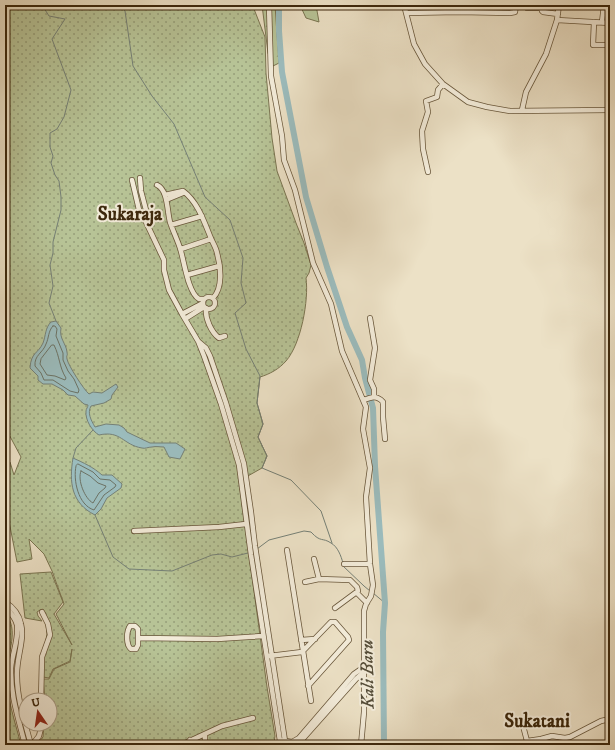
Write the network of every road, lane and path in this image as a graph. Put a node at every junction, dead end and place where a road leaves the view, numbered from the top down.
1 (268, 5) edge
2 (404, 5) edge
3 (516, 5) edge
4 (526, 5) edge
5 (559, 5) edge
6 (604, 5) edge
7 (541, 7) edge
8 (406, 13) junction
9 (558, 14) junction
10 (557, 20) junction
11 (594, 22) junction
12 (602, 22) junction
13 (610, 23) edge
14 (610, 38) edge
15 (610, 45) edge
16 (443, 84) junction
17 (522, 110) junction
18 (610, 110) edge
19 (428, 172) dead end
20 (140, 178) dead end
21 (132, 180) dead end
22 (157, 185) dead end
23 (165, 197) junction
24 (202, 216) junction
25 (145, 220) junction
26 (171, 225) junction
27 (211, 239) junction
28 (181, 249) junction
29 (219, 266) junction
30 (187, 275) junction
31 (213, 298) junction
32 (204, 304) junction
33 (182, 314) junction
34 (370, 318) dead end
35 (185, 319) junction
36 (225, 336) dead end
37 (374, 397) junction
38 (365, 399) junction
39 (385, 439) dead end
40 (241, 465) junction
41 (250, 506) junction
42 (244, 507) junction
43 (246, 524) junction
44 (134, 531) dead end
45 (252, 546) junction
46 (287, 550) dead end
47 (253, 555) junction
48 (314, 559) dead end
49 (344, 564) dead end
50 (370, 564) junction
51 (319, 579) junction
52 (305, 582) dead end
53 (357, 593) junction
54 (5, 602) edge
55 (367, 603) junction
56 (5, 607) edge
57 (335, 608) dead end
58 (42, 612) dead end
59 (263, 636) junction
60 (138, 638) junction
61 (315, 639) junction
62 (301, 640) junction
63 (302, 652) junction
64 (269, 656) junction
65 (364, 670) junction
66 (308, 686) junction
67 (42, 692) edge
68 (311, 701) dead end
69 (323, 713) junction
70 (253, 718) dead end
71 (610, 719) edge
72 (514, 725) dead end
73 (40, 732) edge
74 (205, 734) junction
75 (190, 740) junction
76 (527, 741) junction
77 (283, 743) edge
78 (205, 744) edge
79 (25, 745) edge
80 (31, 745) edge
81 (181, 745) edge
82 (197, 745) edge
83 (269, 745) edge
84 (296, 745) edge
85 (361, 745) edge
86 (522, 745) edge

1 - 38 street
2 - 8 street
3 - 8 street
4 - 7 street
5 - 9 street
6 - 12 street
7 - 9 street
8 - 16 street
9 - 10 street
10 - 11 street
10 - 17 street
11 - 12 street
11 - 15 street
12 - 13 street
14 - 15 street
16 - 17 street
16 - 19 street
17 - 18 street
20 - 25 street
21 - 25 street
22 - 23 street
23 - 24 street
23 - 26 street
24 - 26 street
24 - 27 street
25 - 33 street
26 - 28 street
27 - 28 street
27 - 29 street
28 - 30 street
29 - 30 street
29 - 31 street
30 - 32 street
31 - 32 street
31 - 32 street
32 - 33 street
32 - 35 street
32 - 36 street
33 - 35 street
34 - 37 street
35 - 40 street
37 - 38 street
37 - 39 street
38 - 50 street
40 - 41 street
40 - 42 street
41 - 42 street
41 - 45 street
42 - 43 street
43 - 44 street
43 - 45 street
45 - 47 street
46 - 62 street
47 - 59 street
47 - 64 street
48 - 51 street
49 - 50 street
50 - 55 street
51 - 52 street
51 - 53 street
53 - 55 street
53 - 57 street
54 - 80 street
55 - 65 street
56 - 79 street
58 - 67 street
59 - 60 street
59 - 64 street
60 - 60 street
61 - 62 street
61 - 63 street
61 - 66 street
62 - 63 street
63 - 64 street
63 - 66 street
64 - 77 street
65 - 69 street
65 - 85 street
66 - 68 street
69 - 77 street
69 - 84 street
70 - 74 street
71 - 76 street
72 - 76 street
73 - 80 street
74 - 75 street
74 - 78 street
75 - 81 street
75 - 82 street
76 - 86 street
77 - 83 street
78 - 82 street

